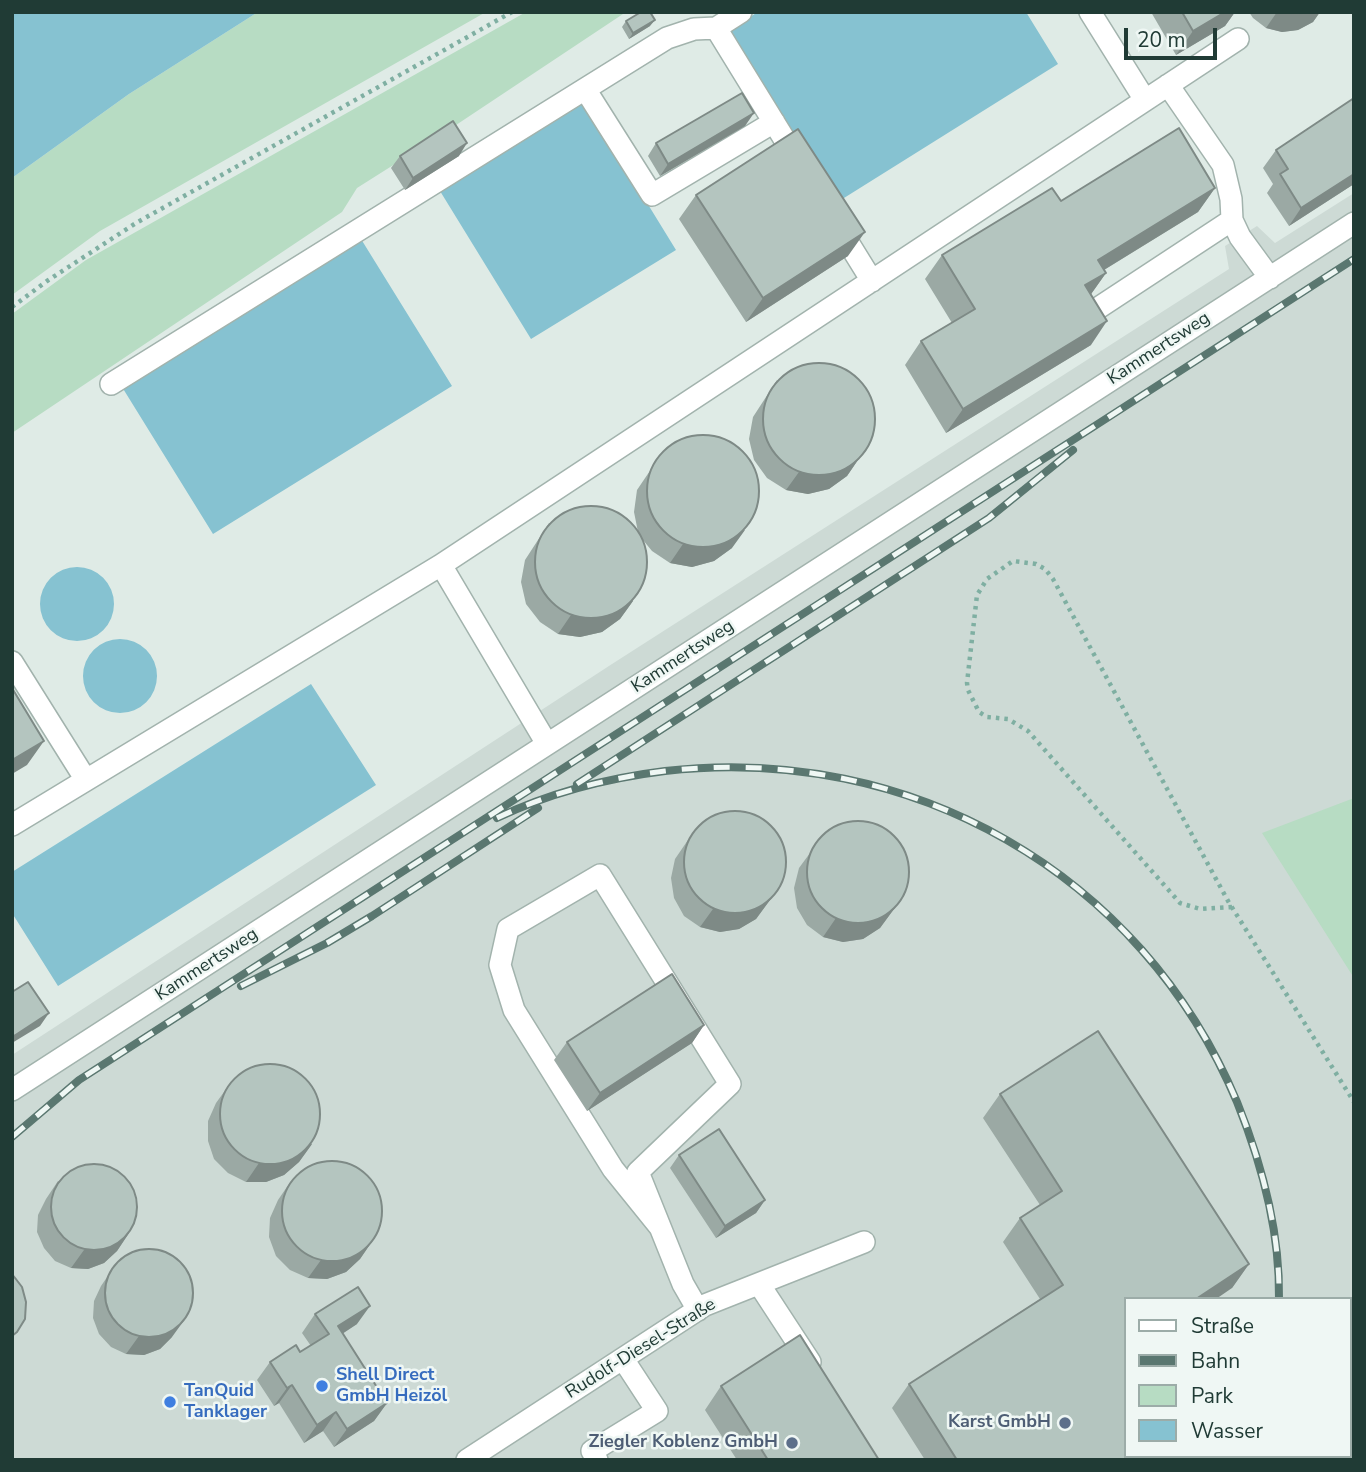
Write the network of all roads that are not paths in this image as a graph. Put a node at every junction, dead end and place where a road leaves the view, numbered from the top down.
1 (741, 12) edge
2 (1090, 12) edge
3 (716, 28) junction
4 (1238, 39) dead end
5 (1168, 85) junction
6 (585, 89) junction
7 (1145, 100) junction
8 (774, 122) junction
9 (809, 179) edge
10 (830, 213) edge
11 (1232, 220) junction
12 (1354, 223) edge
13 (1270, 278) junction
14 (872, 281) junction
15 (1083, 318) edge
16 (110, 384) dead end
17 (441, 565) junction
18 (12, 662) edge
19 (548, 744) junction
20 (86, 780) junction
21 (12, 825) edge
22 (12, 1090) edge
23 (659, 1226) junction
24 (864, 1242) dead end
25 (759, 1284) junction
26 (698, 1310) junction
27 (623, 1359) junction
28 (824, 1383) edge
29 (589, 1457) edge
30 (467, 1460) edge

1 - 3 street
2 - 7 street
3 - 6 street
3 - 8 street
4 - 5 street
5 - 7 street
5 - 11 street
6 - 8 street
6 - 16 street
7 - 14 street
8 - 9 street
10 - 14 street
11 - 13 street
11 - 15 street
12 - 13 street, Kammertsweg
13 - 19 street, Kammertsweg
14 - 17 street
17 - 19 street
17 - 20 street
18 - 20 street
19 - 22 street, Kammertsweg
20 - 21 street
23 - 23 street
23 - 26 street
24 - 25 street, Rudolf-Diesel-Straße
25 - 26 street, Rudolf-Diesel-Straße
25 - 28 street
26 - 27 street, Rudolf-Diesel-Straße
27 - 29 street
27 - 30 street, Rudolf-Diesel-Straße

